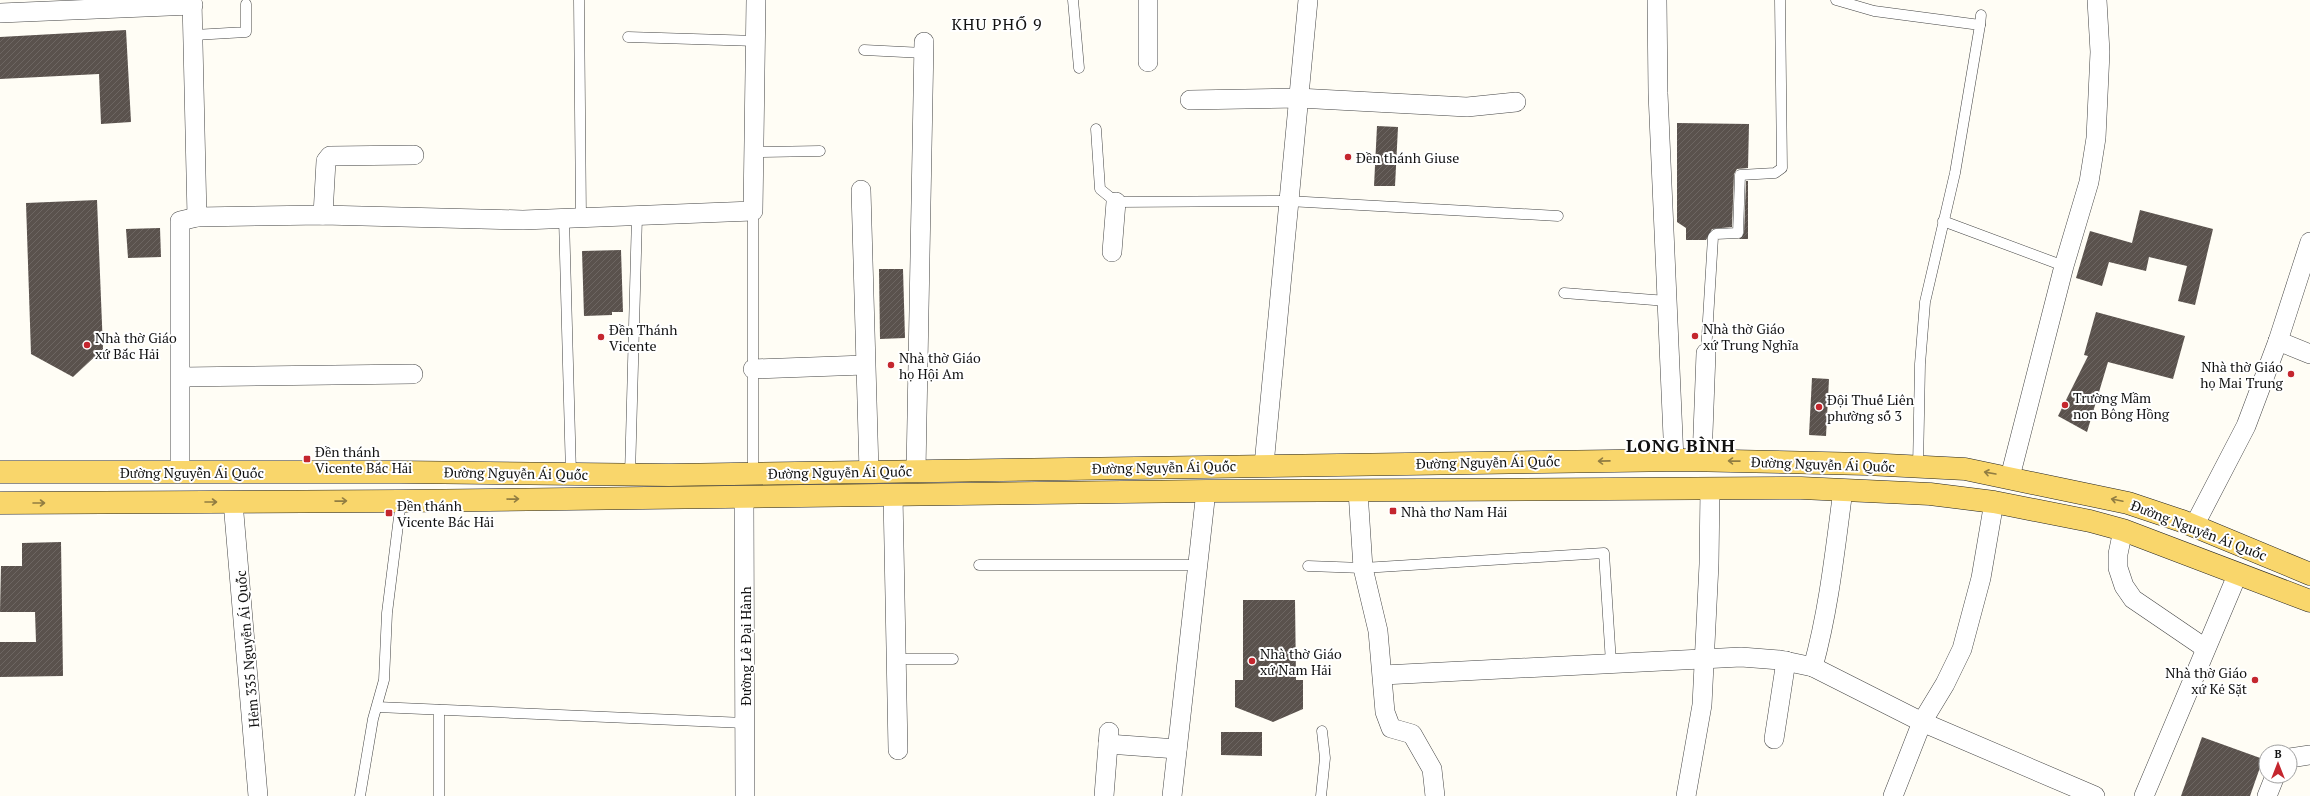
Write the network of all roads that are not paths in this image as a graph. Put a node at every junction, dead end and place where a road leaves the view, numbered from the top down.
1 (579, 0) edge
2 (756, 0) edge
3 (1073, 0) edge
4 (1148, 0) edge
5 (1308, 0) edge
6 (1657, 0) edge
7 (1780, 0) edge
8 (1836, 0) edge
9 (2097, 0) edge
10 (193, 2) edge
11 (246, 4) dead end
12 (0, 13) edge
13 (1981, 15) dead end
14 (1980, 25) junction
15 (194, 35) junction
16 (628, 37) dead end
17 (756, 41) junction
18 (924, 47) joint
19 (864, 50) dead end
20 (1148, 62) dead end
21 (1079, 68) dead end
22 (1298, 98) junction
23 (1190, 100) dead end
24 (1516, 102) dead end
25 (1096, 129) dead end
26 (820, 151) dead end
27 (754, 152) junction
28 (414, 155) dead end
29 (861, 190) dead end
30 (1288, 201) junction
31 (1116, 202) junction
32 (754, 211) junction
33 (323, 215) junction
34 (637, 216) junction
35 (1558, 216) dead end
36 (197, 217) junction
37 (572, 218) junction
38 (1943, 221) junction
39 (2310, 242) edge
40 (1112, 252) dead end
41 (2064, 266) junction
42 (1564, 293) dead end
43 (1667, 301) junction
44 (2278, 341) junction
45 (1706, 353) joint
46 (2310, 354) edge
47 (865, 364) junction
48 (753, 369) junction
49 (413, 374) dead end
50 (181, 377) junction
51 (1674, 460) junction
52 (1702, 460) junction
53 (1264, 465) junction
54 (1918, 467) junction
55 (916, 470) junction
56 (869, 471) junction
57 (0, 472) edge
58 (180, 472) junction
59 (571, 474) junction
60 (752, 474) junction
61 (630, 475) junction
62 (2010, 477) junction
63 (1675, 489) junction
64 (1710, 489) junction
65 (1843, 490) junction
66 (1206, 491) junction
67 (1358, 491) junction
68 (893, 495) junction
69 (744, 497) junction
70 (401, 500) junction
71 (180, 502) junction
72 (233, 502) junction
73 (1994, 502) junction
74 (0, 503) edge
75 (2194, 526) junction
76 (2123, 530) junction
77 (979, 565) dead end
78 (1197, 565) junction
79 (1308, 566) dead end
80 (1362, 568) junction
81 (2238, 574) junction
82 (2310, 574) edge
83 (2310, 601) edge
84 (2205, 648) junction
85 (1703, 658) junction
86 (896, 659) junction
87 (953, 659) dead end
88 (1786, 661) junction
89 (1611, 663) junction
90 (1813, 666) junction
91 (1383, 675) junction
92 (376, 707) junction
93 (439, 710) junction
94 (1922, 722) junction
95 (745, 723) junction
96 (1322, 731) dead end
97 (1774, 738) dead end
98 (1177, 749) junction
99 (898, 750) dead end
100 (2310, 755) edge
101 (2298, 757) edge
102 (2272, 784) edge
103 (258, 796) edge
104 (360, 796) edge
105 (439, 796) edge
106 (745, 796) edge
107 (1104, 796) edge
108 (1172, 796) edge
109 (1321, 796) edge
110 (1435, 796) edge
111 (1686, 796) edge
112 (1893, 796) edge
113 (2095, 796) edge
114 (2144, 796) edge
115 (2267, 796) edge

1 - 37 lane
2 - 17 street
3 - 21 lane
4 - 20 street
5 - 22 street
6 - 43 street
7 - 45 lane
8 - 14 lane
9 - 41 street
10 - 12 street
10 - 15 street
11 - 15 lane
13 - 14 lane
14 - 38 lane
15 - 36 street
16 - 17 lane
17 - 27 street
18 - 19 lane
18 - 55 street
22 - 23 street
22 - 24 street
22 - 30 street
25 - 31 lane
26 - 27 lane
27 - 32 street
28 - 33 street
29 - 47 street
30 - 31 lane
30 - 35 lane
30 - 53 street
31 - 40 street
32 - 34 street
32 - 48 lane
33 - 36 street
33 - 37 street
34 - 37 street
34 - 61 lane
36 - 50 street
37 - 59 lane
38 - 41 lane
38 - 54 lane
39 - 44 street
41 - 62 street
42 - 43 lane
43 - 51 street
44 - 46 street
44 - 75 street
45 - 52 street
47 - 48 street
47 - 56 street
48 - 60 lane
49 - 50 street
50 - 58 street
51 - 52 main road, Đường Nguyễn Ái Quốc
51 -> 53 main road, Đường Nguyễn Ái Quốc
51 - 63 main road
54 -> 52 main road, Đường Nguyễn Ái Quốc
53 - 55 main road, Đường Nguyễn Ái Quốc
62 -> 54 main road, Đường Nguyễn Ái Quốc
55 - 56 main road, Đường Nguyễn Ái Quốc
56 - 60 main road, Đường Nguyễn Ái Quốc
57 - 58 main road, Đường Nguyễn Ái Quốc
58 - 59 main road, Đường Nguyễn Ái Quốc
58 - 71 main road
59 - 61 main road, Đường Nguyễn Ái Quốc
60 - 61 main road, Đường Nguyễn Ái Quốc
75 -> 62 main road, Đường Nguyễn Ái Quốc
63 - 64 main road, Đường Nguyễn Ái Quốc
63 - 67 main road, Đường Nguyễn Ái Quốc
64 - 65 main road, Đường Nguyễn Ái Quốc
64 - 85 street
65 - 73 main road, Đường Nguyễn Ái Quốc
65 - 90 street
66 - 67 main road, Đường Nguyễn Ái Quốc
66 - 68 main road, Đường Nguyễn Ái Quốc
66 - 78 street
67 - 80 street
68 - 69 main road, Đường Nguyễn Ái Quốc
68 - 86 street
70 -> 69 main road, Đường Nguyễn Ái Quốc
69 - 95 street, Đường Lê Đại Hành
72 -> 70 main road, Đường Nguyễn Ái Quốc
70 - 92 lane
71 -> 72 main road, Đường Nguyễn Ái Quốc
74 -> 71 main road, Đường Nguyễn Ái Quốc
72 - 103 street, Hẻm 335 Nguyễn Ái Quốc
73 - 76 main road, Đường Nguyễn Ái Quốc
73 - 94 street
75 - 82 main road, Đường Nguyễn Ái Quốc
76 - 81 main road, Đường Nguyễn Ái Quốc
76 - 84 street
77 - 78 lane
78 - 98 street
79 - 80 lane
80 - 89 lane
80 - 91 street
81 - 83 main road, Đường Nguyễn Ái Quốc
81 - 84 street
84 - 114 street
85 - 88 street
85 - 89 street
85 - 111 street
86 - 87 lane
86 - 99 street
88 - 90 street
88 - 97 street
89 - 91 street
90 - 94 street
91 - 110 street
92 - 93 lane
92 - 104 lane
93 - 95 lane
93 - 105 lane
94 - 112 street
94 - 113 street
95 - 106 street, Đường Lê Đại Hành
96 - 109 lane
98 - 107 street
98 - 108 street
100 - 101 street
102 - 115 street

